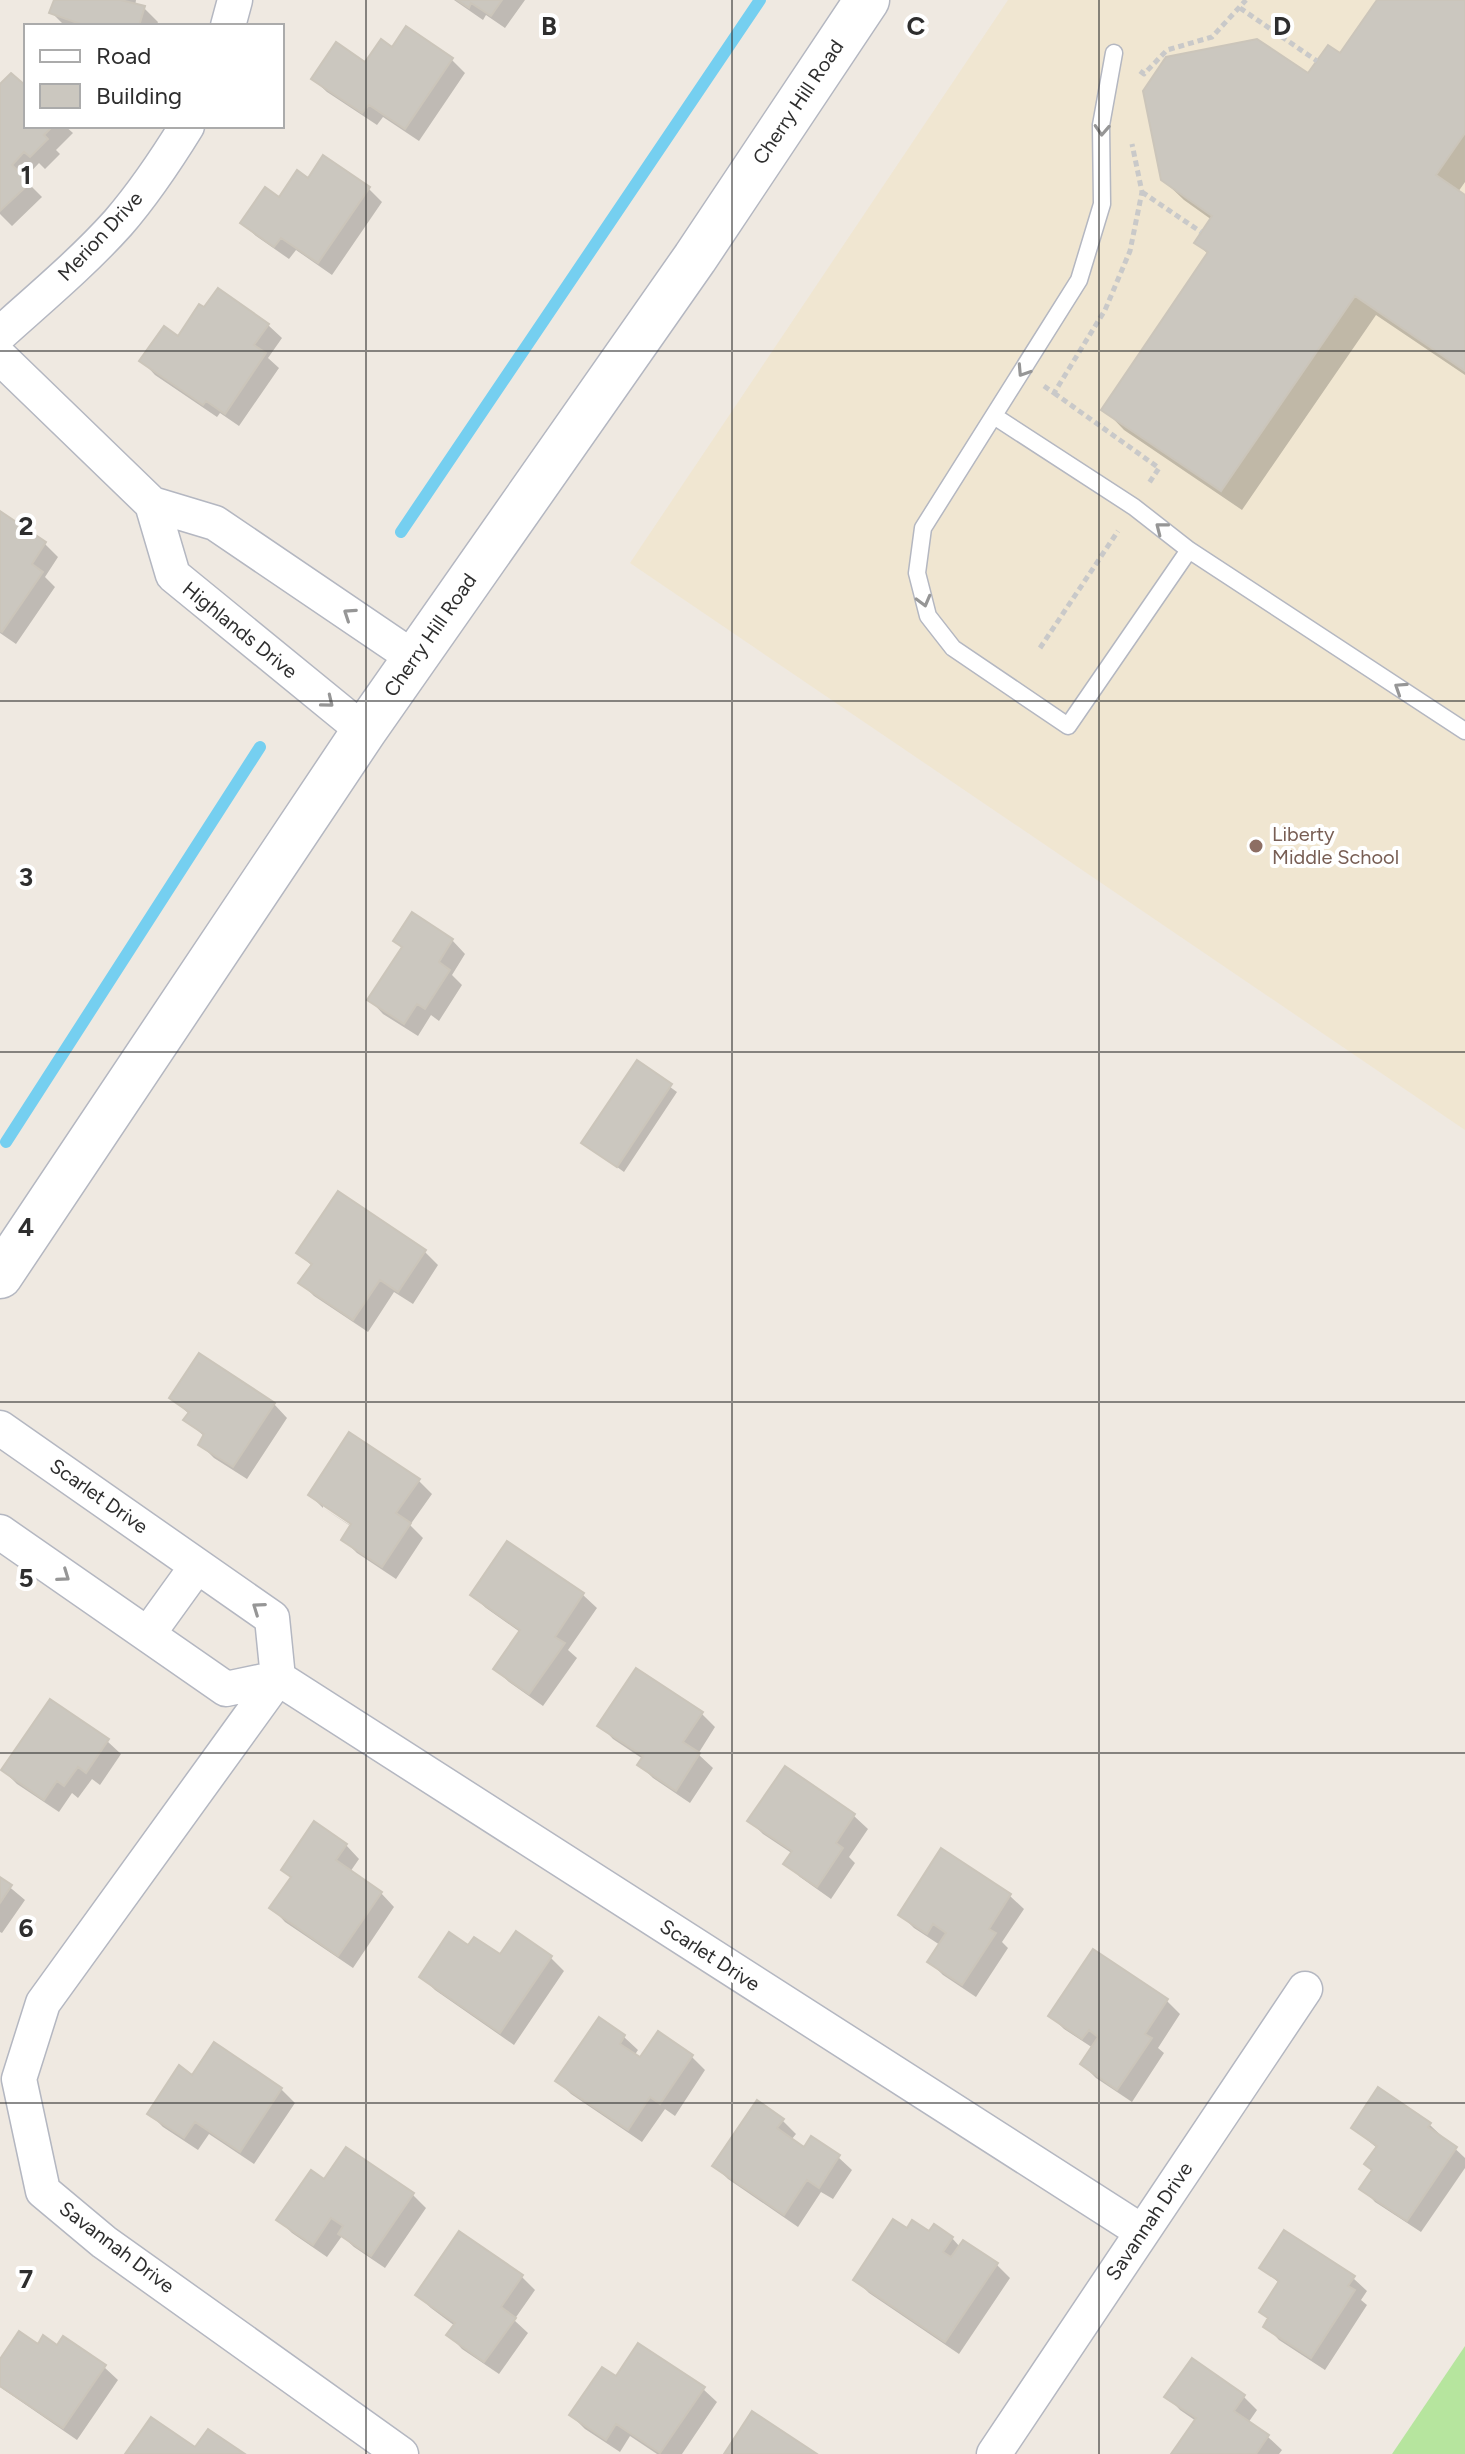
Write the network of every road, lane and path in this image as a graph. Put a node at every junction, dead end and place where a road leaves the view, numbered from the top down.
1 (235, 0) edge
2 (867, 0) edge
3 (1246, 0) edge
4 (1240, 8) junction
5 (229, 24) edge
6 (1114, 53) dead end
7 (1317, 61) dead end
8 (1139, 71) dead end
9 (186, 128) edge
10 (1142, 192) dead end
11 (1201, 232) dead end
12 (0, 334) edge
13 (0, 357) edge
14 (1054, 393) dead end
15 (994, 416) junction
16 (1143, 492) dead end
17 (152, 504) junction
18 (1123, 523) dead end
19 (1189, 550) junction
20 (1040, 648) dead end
21 (414, 658) junction
22 (364, 731) junction
23 (1465, 731) edge
24 (0, 1276) edge
25 (0, 1428) edge
26 (0, 1532) edge
27 (197, 1566) junction
28 (148, 1634) junction
29 (278, 1678) junction
30 (1305, 1989) dead end
31 (1141, 2231) junction
32 (401, 2454) edge
33 (994, 2454) edge

1 - 5 street
2 - 21 main road, Cherry Hill Road
3 - 4 path
4 - 7 path
4 - 8 path
6 -> 15 lane
9 - 12 street, Merion Drive
10 - 11 path
13 - 17 street, Highlands Drive
14 - 16 path
19 -> 15 lane
15 -> 19 lane
21 -> 17 street, Highlands Drive
17 -> 22 street, Highlands Drive
18 - 20 path
23 -> 19 lane
21 - 22 main road, Cherry Hill Road
22 - 24 main road, Cherry Hill Road
25 - 27 street, Scarlet Drive
26 -> 28 street
27 - 28 street
29 -> 27 street, Scarlet Drive
28 - 29 street
29 - 31 street, Scarlet Drive
29 - 32 street, Savannah Drive
30 - 31 street, Savannah Drive
31 - 33 street, Savannah Drive

